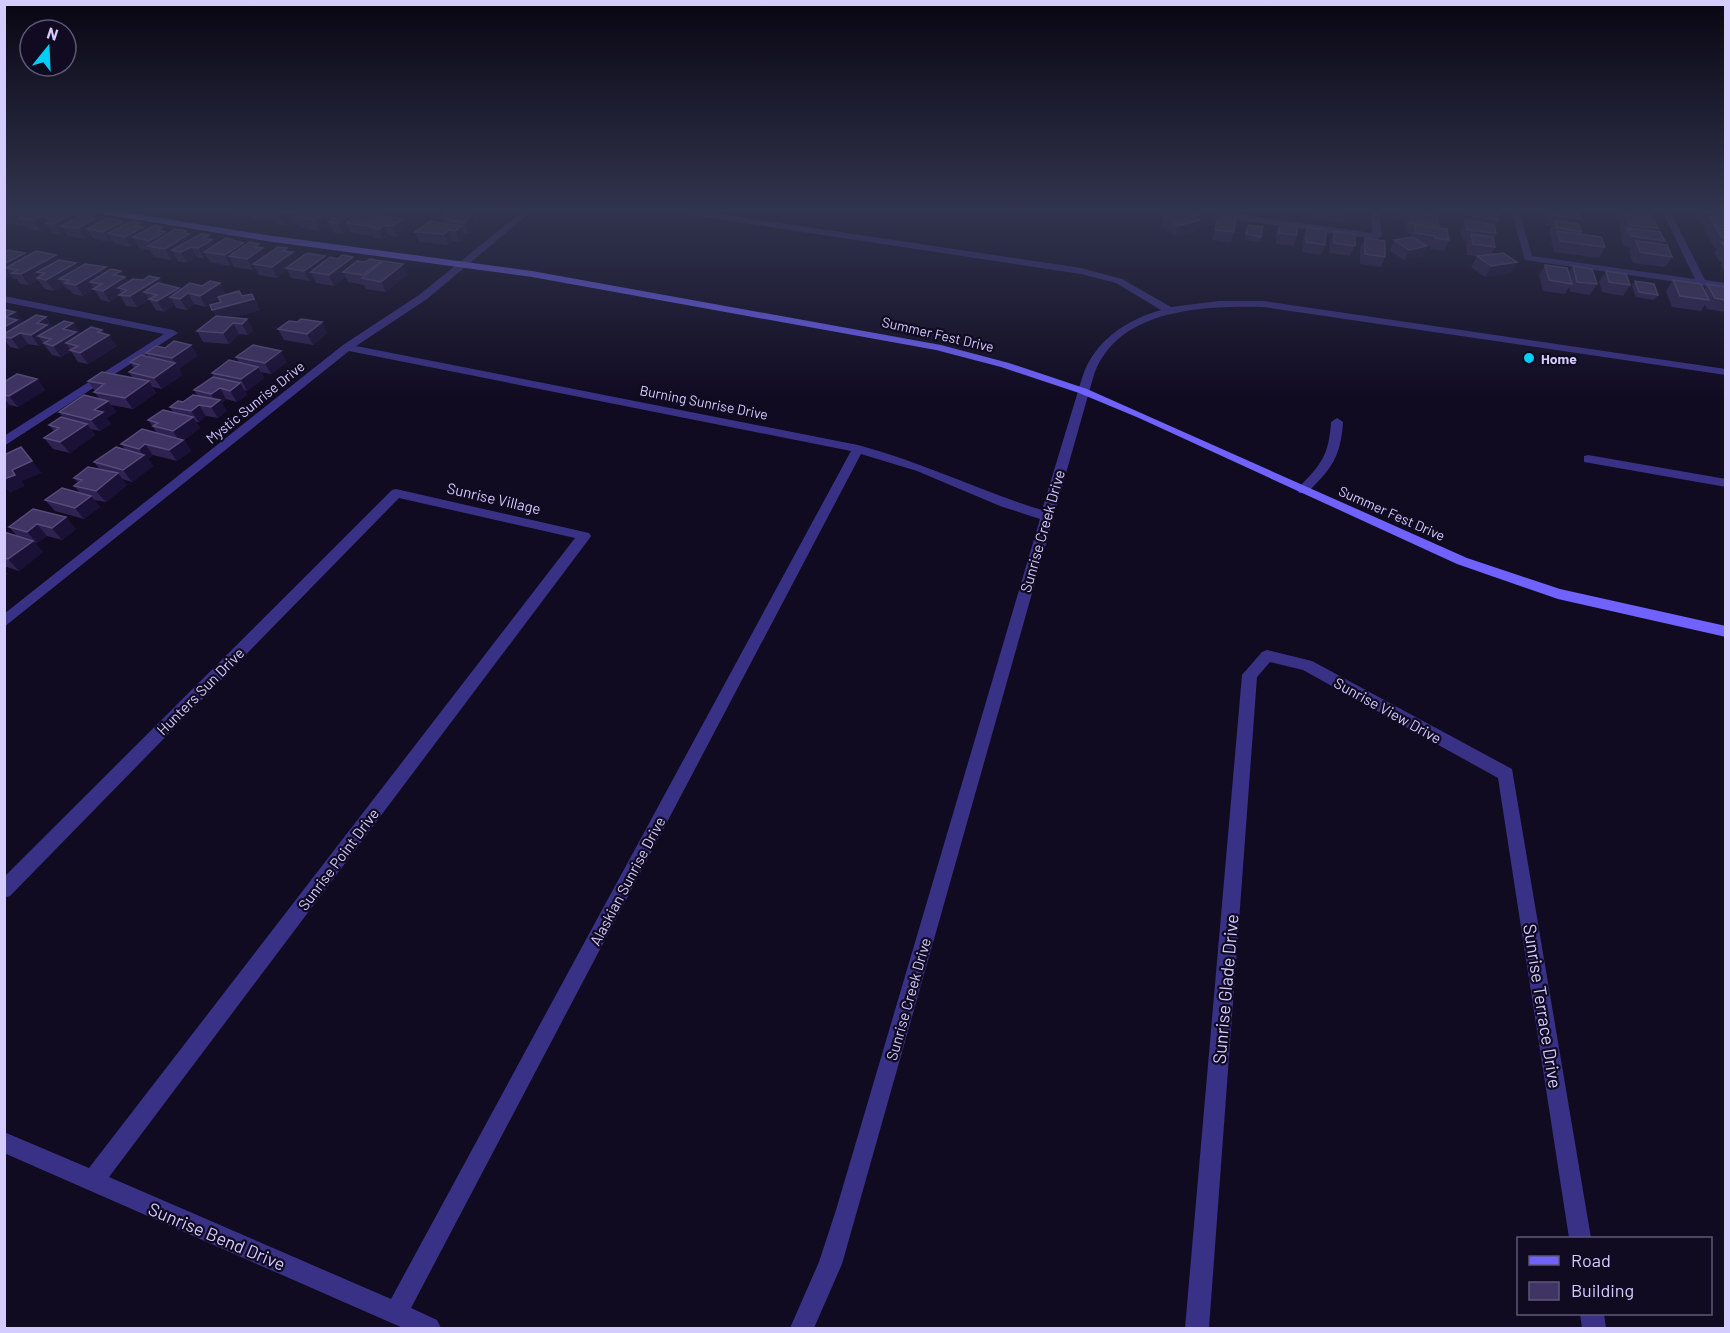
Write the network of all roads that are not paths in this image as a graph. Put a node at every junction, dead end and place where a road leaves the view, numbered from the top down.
1 (452, 273) edge
2 (526, 273) edge
3 (1089, 273) edge
4 (1634, 273) edge
5 (1697, 273) edge
6 (1702, 283) junction
7 (1725, 286) edge
8 (4, 299) edge
9 (1170, 311) junction
10 (347, 347) junction
11 (1725, 372) edge
12 (1083, 391) junction
13 (1337, 422) dead end
14 (5, 442) edge
15 (858, 450) junction
16 (1588, 459) dead end
17 (1725, 483) edge
18 (1304, 490) junction
19 (396, 493) joint
20 (1046, 516) junction
21 (584, 536) joint
22 (4, 622) edge
23 (1725, 632) edge
24 (1267, 656) joint
25 (1506, 774) joint
26 (4, 890) edge
27 (4, 1142) edge
28 (92, 1182) junction
29 (1580, 1237) edge
30 (396, 1313) junction
31 (429, 1329) edge
32 (802, 1329) edge
33 (1197, 1329) edge

1 - 10 street, Mystic Sunrise Drive
2 - 12 street, Summer Fest Drive
3 - 9 street
4 - 6 street
5 - 6 street
6 - 7 street
8 - 14 street
9 - 11 street, Sunrise Creek Drive
9 - 12 street, Sunrise Creek Drive
10 - 15 street, Burning Sunrise Drive
10 - 22 street, Mystic Sunrise Drive
12 - 18 street, Summer Fest Drive
12 - 20 street, Sunrise Creek Drive
13 - 18 street
15 - 20 street, Burning Sunrise Drive
15 - 30 street, Alaskian Sunrise Drive
16 - 17 street
18 - 23 street, Summer Fest Drive
19 - 21 street, Sunrise Village
19 - 26 street, Hunters Sun Drive
20 - 32 street, Sunrise Creek Drive
21 - 28 street, Sunrise Point Drive
24 - 25 street, Sunrise View Drive
24 - 33 street, Sunrise Glade Drive
25 - 29 street, Sunrise Terrace Drive
27 - 28 street, Sunrise Bend Drive
28 - 30 street, Sunrise Bend Drive
30 - 31 street, Sunrise Bend Drive

